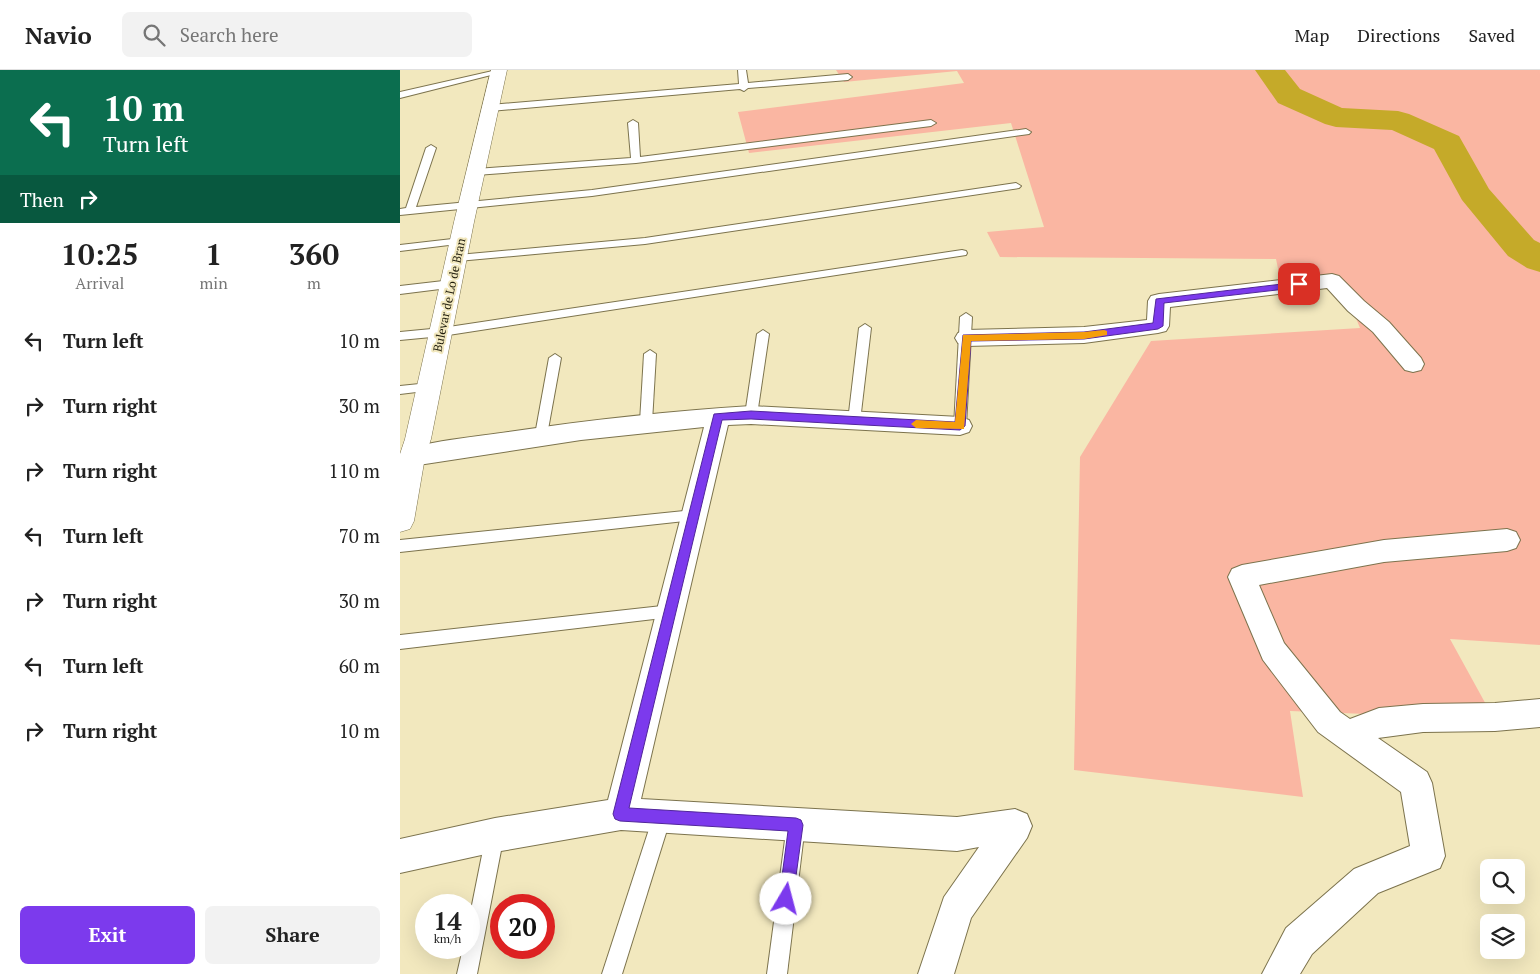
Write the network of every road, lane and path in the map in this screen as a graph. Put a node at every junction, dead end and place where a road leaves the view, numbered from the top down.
1 (503, 70) edge
2 (742, 70) edge
3 (848, 77) dead end
4 (744, 88) junction
5 (400, 96) edge
6 (490, 108) junction
7 (633, 123) dead end
8 (931, 123) dead end
9 (1026, 132) dead end
10 (431, 148) dead end
11 (636, 160) junction
12 (476, 172) junction
13 (1016, 186) dead end
14 (470, 204) junction
15 (405, 211) edge
16 (400, 248) edge
17 (460, 249) junction
18 (962, 253) dead end
19 (452, 284) junction
20 (400, 290) edge
21 (966, 327) joint
22 (865, 328) dead end
23 (442, 332) junction
24 (762, 334) dead end
25 (400, 336) edge
26 (650, 354) dead end
27 (555, 358) dead end
28 (1413, 364) dead end
29 (429, 387) junction
30 (400, 390) edge
31 (751, 415) junction
32 (718, 417) junction
33 (854, 420) junction
34 (646, 422) junction
35 (960, 426) joint
36 (541, 435) junction
37 (410, 446) edge
38 (403, 494) edge
39 (694, 515) junction
40 (400, 521) edge
41 (1507, 540) dead end
42 (400, 546) edge
43 (671, 611) junction
44 (400, 642) edge
45 (1540, 713) edge
46 (1348, 734) junction
47 (620, 814) junction
48 (662, 817) junction
49 (796, 825) junction
50 (495, 835) junction
51 (400, 856) edge
52 (467, 974) edge
53 (612, 974) edge
54 (777, 974) edge
55 (936, 974) edge
56 (1280, 974) edge

1 - 5 lane
1 - 6 street, Bulevar de Lo de Bran
2 - 4 lane
3 - 4 lane
4 - 6 lane
6 - 12 street, Bulevar de Lo de Bran
7 - 11 lane
8 - 11 lane
9 - 14 lane
10 - 15 lane
11 - 12 lane
12 - 14 street, Bulevar de Lo de Bran
13 - 17 lane
14 - 15 lane
14 - 17 street, Bulevar de Lo de Bran
16 - 17 lane
17 - 19 street, Bulevar de Lo de Bran
18 - 23 lane
19 - 20 lane
19 - 23 street, Bulevar de Lo de Bran
21 - 28 street
21 - 35 lane
22 - 33 lane
23 - 25 lane
23 - 29 street, Bulevar de Lo de Bran
24 - 31 lane
26 - 34 lane
27 - 36 lane
29 - 30 lane
29 - 37 street, Bulevar de Lo de Bran
31 - 32 street
31 - 33 street
32 - 34 street
32 - 39 street
33 - 35 street
34 - 36 street
36 - 37 street
37 - 38 street, Bulevar de Lo de Bran
38 - 40 street, Bulevar de Lo de Bran
39 - 42 lane
39 - 43 street
41 - 46 street
43 - 44 lane
43 - 47 street
45 - 46 street
46 - 56 street
47 - 48 street
47 - 50 street
48 - 49 street
48 - 53 lane
49 - 54 lane
49 - 55 street
50 - 51 street
50 - 52 lane

